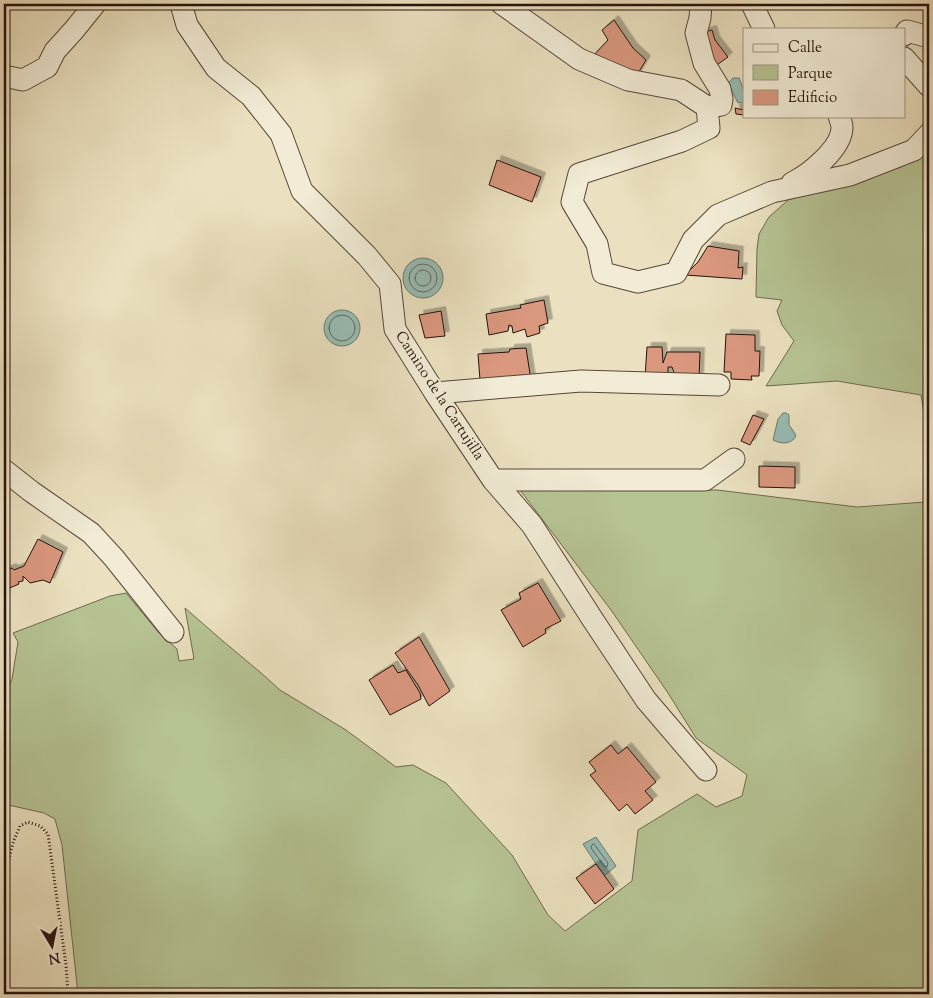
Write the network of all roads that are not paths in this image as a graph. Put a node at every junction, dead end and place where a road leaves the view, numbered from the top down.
1 (95, 4) edge
2 (181, 4) edge
3 (502, 4) edge
4 (701, 4) edge
5 (752, 4) edge
6 (764, 28) edge
7 (906, 32) edge
8 (929, 37) edge
9 (906, 60) edge
10 (4, 76) edge
11 (929, 86) edge
12 (707, 107) junction
13 (839, 118) edge
14 (929, 134) edge
15 (772, 192) junction
16 (719, 385) dead end
17 (435, 393) junction
18 (734, 460) dead end
19 (4, 470) edge
20 (493, 480) junction
21 (173, 632) dead end
22 (706, 770) dead end

1 - 10 street
2 - 17 street, Camino de la Cartujilla
3 - 12 street
4 - 12 street
5 - 6 street
7 - 8 street
9 - 11 street
12 - 15 street
13 - 15 street
14 - 15 street
16 - 17 street
17 - 20 street, Camino de la Cartujilla
18 - 20 street
19 - 21 street
20 - 22 street, Camino de la Cartujilla

